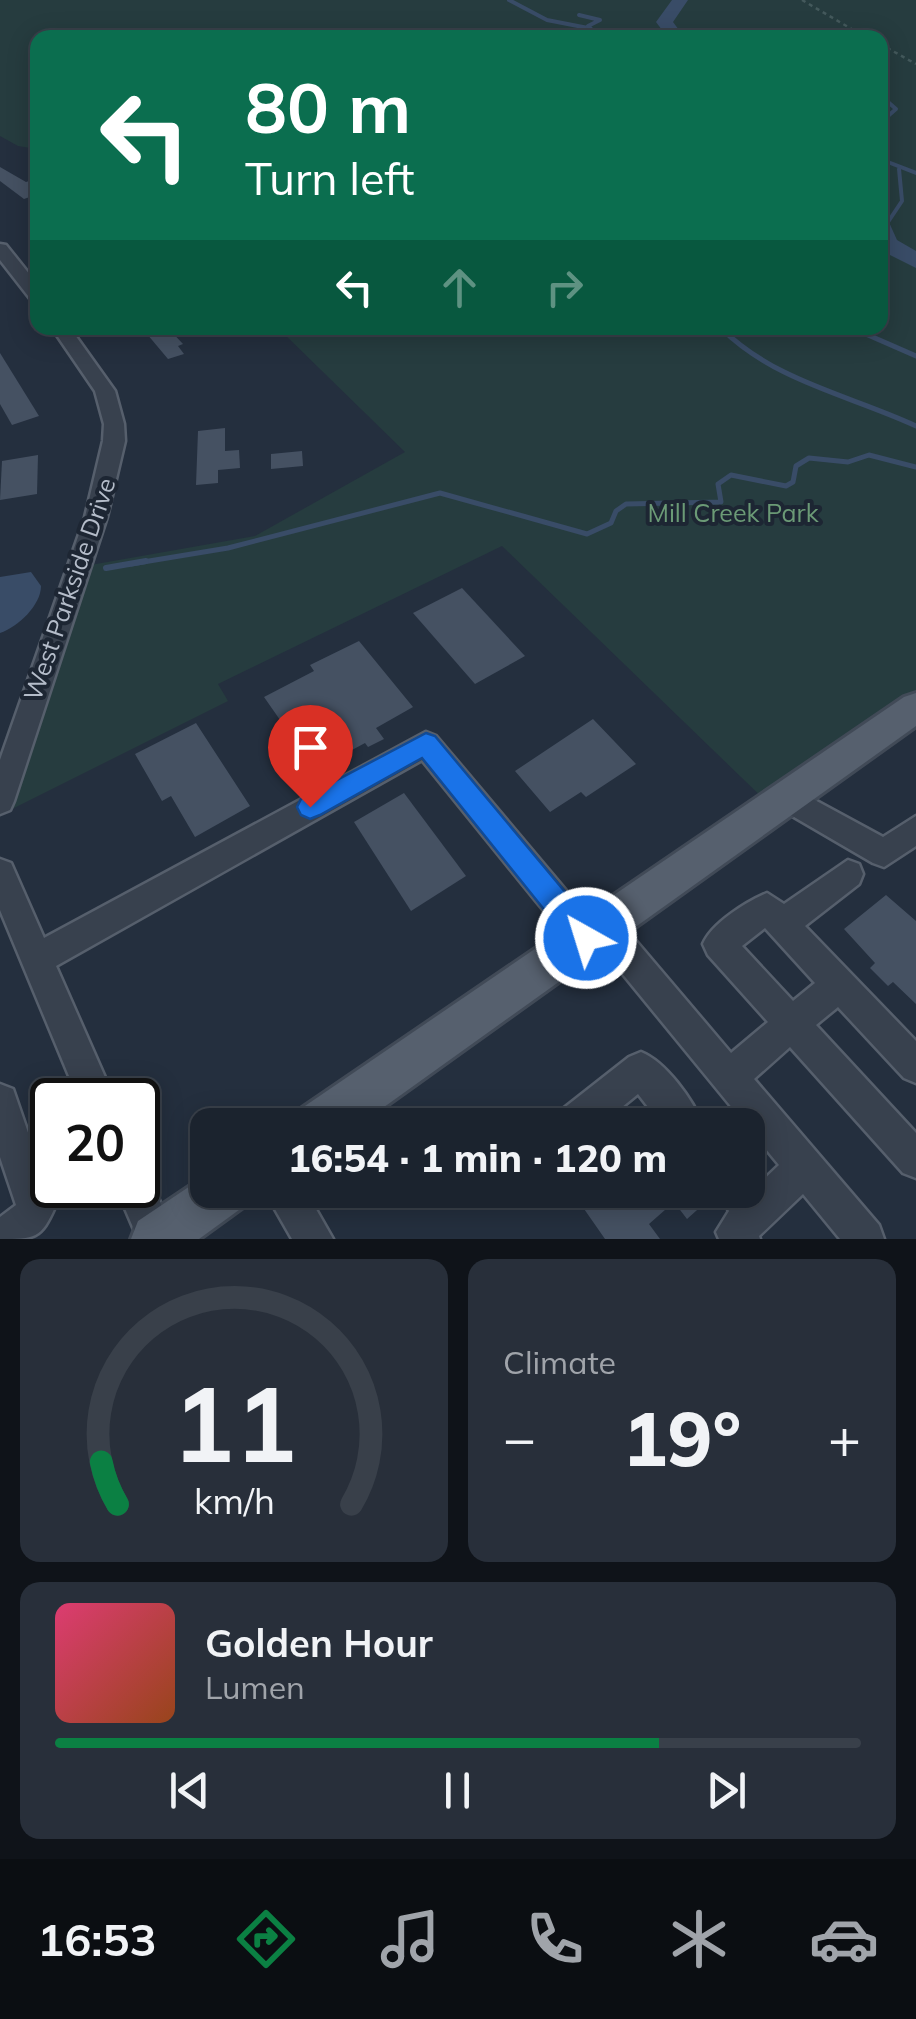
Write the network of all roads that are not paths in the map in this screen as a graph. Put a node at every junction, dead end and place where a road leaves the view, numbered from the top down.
1 (0, 249) edge
2 (30, 287) edge
3 (66, 335) edge
4 (912, 715) edge
5 (786, 798) junction
6 (0, 801) edge
7 (916, 830) edge
8 (0, 873) edge
9 (848, 874) dead end
10 (783, 924) junction
11 (594, 932) junction
12 (37, 958) junction
13 (839, 984) junction
14 (792, 1024) junction
15 (916, 1066) edge
16 (729, 1077) junction
17 (89, 1078) edge
18 (0, 1102) edge
19 (343, 1108) edge
20 (594, 1108) edge
21 (672, 1108) edge
22 (30, 1157) edge
23 (916, 1160) edge
24 (804, 1167) junction
25 (36, 1208) edge
26 (143, 1208) edge
27 (200, 1208) edge
28 (294, 1208) edge
29 (744, 1214) edge
30 (0, 1238) edge
31 (156, 1239) edge
32 (314, 1239) edge
33 (864, 1239) edge

1 - 2 street
3 - 6 street, West Parkside Drive
4 - 5 main road
5 - 7 street
5 - 11 main road
8 - 12 street
9 - 10 street
10 - 13 street
10 - 14 street
11 - 12 street
11 - 16 street
11 - 19 main road
12 - 17 street
13 - 14 street
13 - 15 street
14 - 16 street
14 - 23 street
16 - 24 street
18 - 22 street
20 - 21 street
24 - 29 street
24 - 33 street
25 - 30 street
26 - 31 street
27 - 31 main road
28 - 32 street

